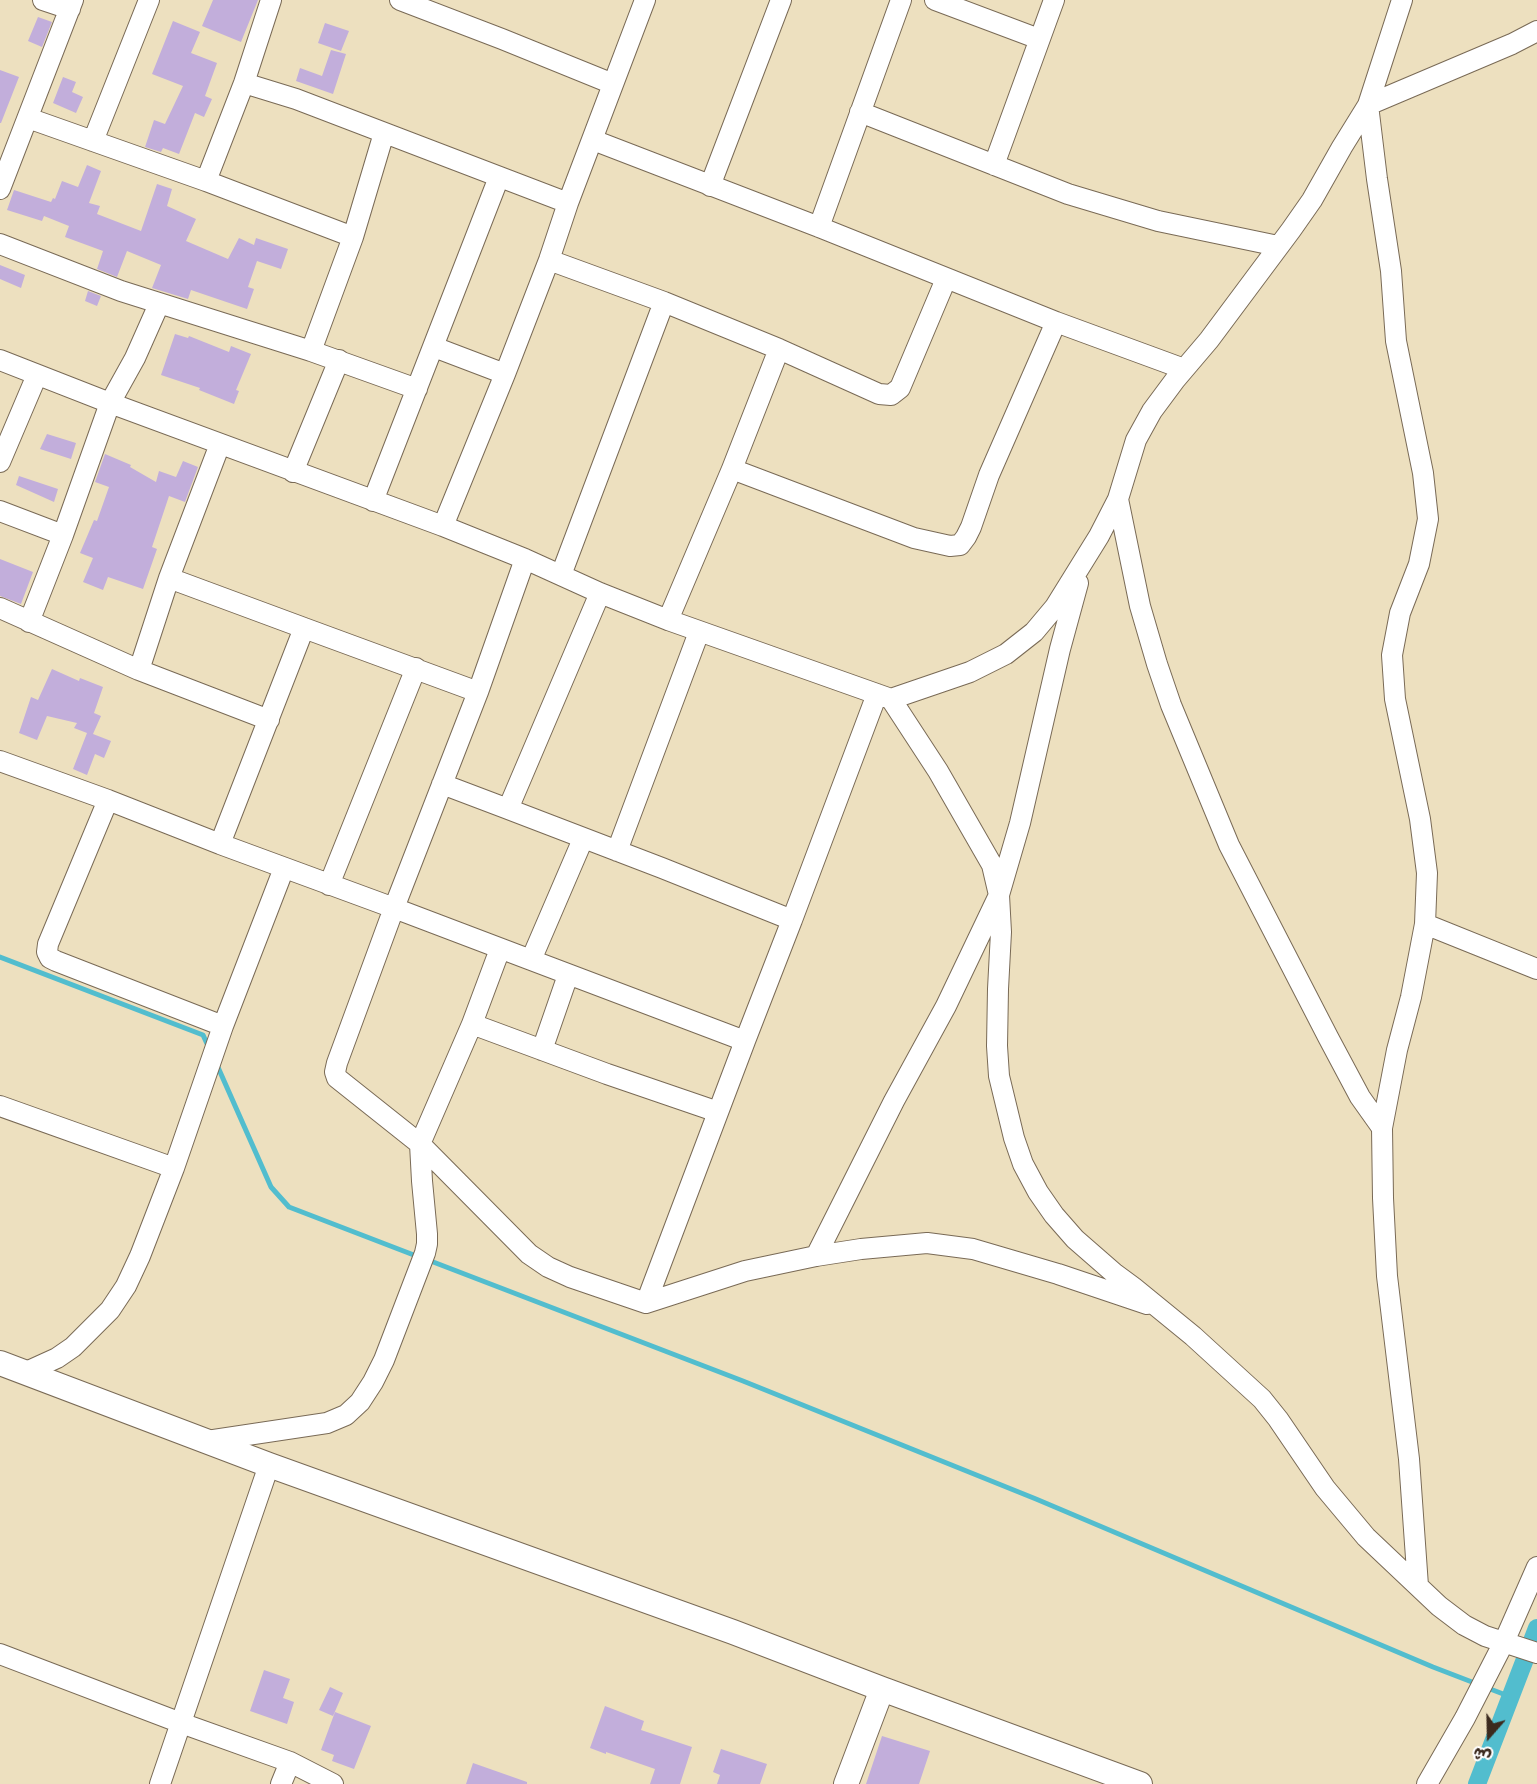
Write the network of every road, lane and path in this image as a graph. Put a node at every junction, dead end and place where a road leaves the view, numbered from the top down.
1 (43, 0) edge
2 (149, 0) edge
3 (272, 0) edge
4 (400, 0) edge
5 (780, 0) edge
6 (901, 0) edge
7 (935, 0) edge
8 (1054, 0) edge
9 (1402, 0) edge
10 (642, 1) edge
11 (72, 5) edge
12 (1537, 31) edge
13 (1039, 39) junction
14 (244, 83) junction
15 (613, 84) junction
16 (1368, 105) junction
17 (860, 112) junction
18 (28, 118) junction
19 (384, 133) junction
20 (593, 140) junction
21 (93, 141) junction
22 (994, 165) junction
23 (499, 177) junction
24 (206, 181) junction
25 (710, 186) junction
26 (0, 189) edge
27 (567, 203) junction
28 (819, 227) junction
29 (352, 237) junction
30 (0, 244) edge
31 (1278, 246) junction
32 (549, 260) junction
33 (946, 279) junction
34 (664, 302) junction
35 (159, 304) junction
36 (1056, 322) junction
37 (434, 347) junction
38 (779, 350) junction
39 (311, 351) junction
40 (0, 360) edge
41 (339, 360) junction
42 (1184, 369) junction
43 (505, 374) junction
44 (37, 375) junction
45 (417, 389) junction
46 (111, 403) junction
47 (220, 444) junction
48 (0, 462) edge
49 (732, 469) junction
50 (293, 472) junction
51 (1118, 499) junction
52 (373, 501) junction
53 (0, 511) edge
54 (443, 526) junction
55 (63, 535) junction
56 (525, 559) junction
57 (1084, 560) junction
58 (561, 575) junction
59 (169, 578) junction
60 (600, 593) junction
61 (0, 608) edge
62 (668, 620) junction
63 (29, 622) junction
64 (304, 628) junction
65 (699, 632) junction
66 (416, 668) junction
67 (139, 670) junction
68 (478, 692) junction
69 (884, 697) junction
70 (269, 720) junction
71 (0, 760) edge
72 (442, 784) junction
73 (108, 800) junction
74 (508, 809) junction
75 (583, 839) junction
76 (220, 844) junction
77 (617, 851) junction
78 (284, 868) junction
79 (329, 885) junction
80 (999, 895) junction
81 (394, 909) junction
82 (792, 920) junction
83 (1425, 924) junction
84 (500, 949) junction
85 (531, 960) junction
86 (1537, 969) edge
87 (568, 975) junction
88 (472, 1024) junction
89 (223, 1026) junction
90 (745, 1041) junction
91 (542, 1050) junction
92 (0, 1106) edge
93 (718, 1112) junction
94 (1382, 1128) junction
95 (420, 1144) junction
96 (174, 1168) junction
97 (816, 1256) junction
98 (646, 1303) junction
99 (1161, 1308) junction
100 (0, 1364) edge
101 (24, 1373) junction
102 (207, 1441) junction
103 (269, 1464) junction
104 (1537, 1567) edge
105 (1418, 1586) junction
106 (1510, 1644) junction
107 (1537, 1653) edge
108 (0, 1654) edge
109 (882, 1689) junction
110 (181, 1723) junction
111 (290, 1762) junction
112 (160, 1784) edge
113 (281, 1784) edge
114 (333, 1784) edge
115 (846, 1784) edge
116 (1140, 1784) edge
117 (1427, 1784) edge

1 - 11 street
2 - 21 street
3 - 14 street
4 - 15 street
5 - 25 street
6 - 17 street
7 - 13 street
8 - 13 street
9 - 16 street
10 - 15 street
11 - 18 street
12 - 16 street
13 - 22 street
14 - 19 street
14 - 24 street
15 - 20 street
16 - 31 street
16 - 83 street
17 - 22 street
17 - 28 street
18 - 21 street
18 - 26 street
19 - 23 street
19 - 29 street
20 - 25 street
20 - 27 street
21 - 24 street
22 - 31 street
23 - 27 street
23 - 37 street
24 - 29 street
25 - 28 street
27 - 32 street
28 - 33 street
29 - 39 street
30 - 35 street
31 - 42 street
32 - 34 street
32 - 43 street
33 - 36 street
33 - 38 street
34 - 38 street
34 - 58 street
35 - 39 street
35 - 46 street
36 - 42 street
36 - 49 street
37 - 43 street
37 - 45 street
38 - 49 street
39 - 41 street
40 - 44 street
41 - 45 street
41 - 50 street
42 - 51 street
43 - 54 street
44 - 46 street
44 - 48 street
45 - 52 street
46 - 47 street
46 - 55 street
47 - 50 street
47 - 59 street
49 - 62 street
50 - 52 street
51 - 57 street
51 - 94 street
52 - 54 street
53 - 55 street
54 - 56 street
55 - 63 street
56 - 58 street
56 - 68 street
57 - 69 street
57 - 80 street
58 - 60 street
59 - 64 street
59 - 67 street
60 - 62 street
60 - 74 street
61 - 63 street
62 - 65 street
63 - 67 street
64 - 66 street
64 - 70 street
65 - 69 street
65 - 77 street
66 - 68 street
66 - 79 street
67 - 70 street
68 - 72 street
69 - 80 street
69 - 82 street
70 - 76 street
71 - 73 street
72 - 74 street
72 - 81 street
73 - 76 street
73 - 89 street
74 - 75 street
75 - 77 street
75 - 85 street
76 - 78 street
77 - 82 street
78 - 79 street
78 - 89 street
79 - 81 street
80 - 97 street
80 - 99 street
81 - 84 street
81 - 95 street
82 - 90 street
83 - 86 street
83 - 94 street
84 - 85 street
84 - 88 street
85 - 87 street
87 - 90 street
87 - 91 street
88 - 91 street
88 - 95 street
89 - 96 street
90 - 93 street
91 - 93 street
92 - 96 street
93 - 98 street
94 - 105 street
95 - 98 street
95 - 102 street
96 - 101 street
97 - 98 street
97 - 99 street
99 - 105 street
100 - 101 street
101 - 102 street
102 - 103 street
103 - 109 street
103 - 110 street
104 - 106 street
105 - 106 street
106 - 107 street
106 - 117 street
108 - 110 street
109 - 115 street
109 - 116 street
110 - 111 street
110 - 112 street
111 - 113 street
111 - 114 street

